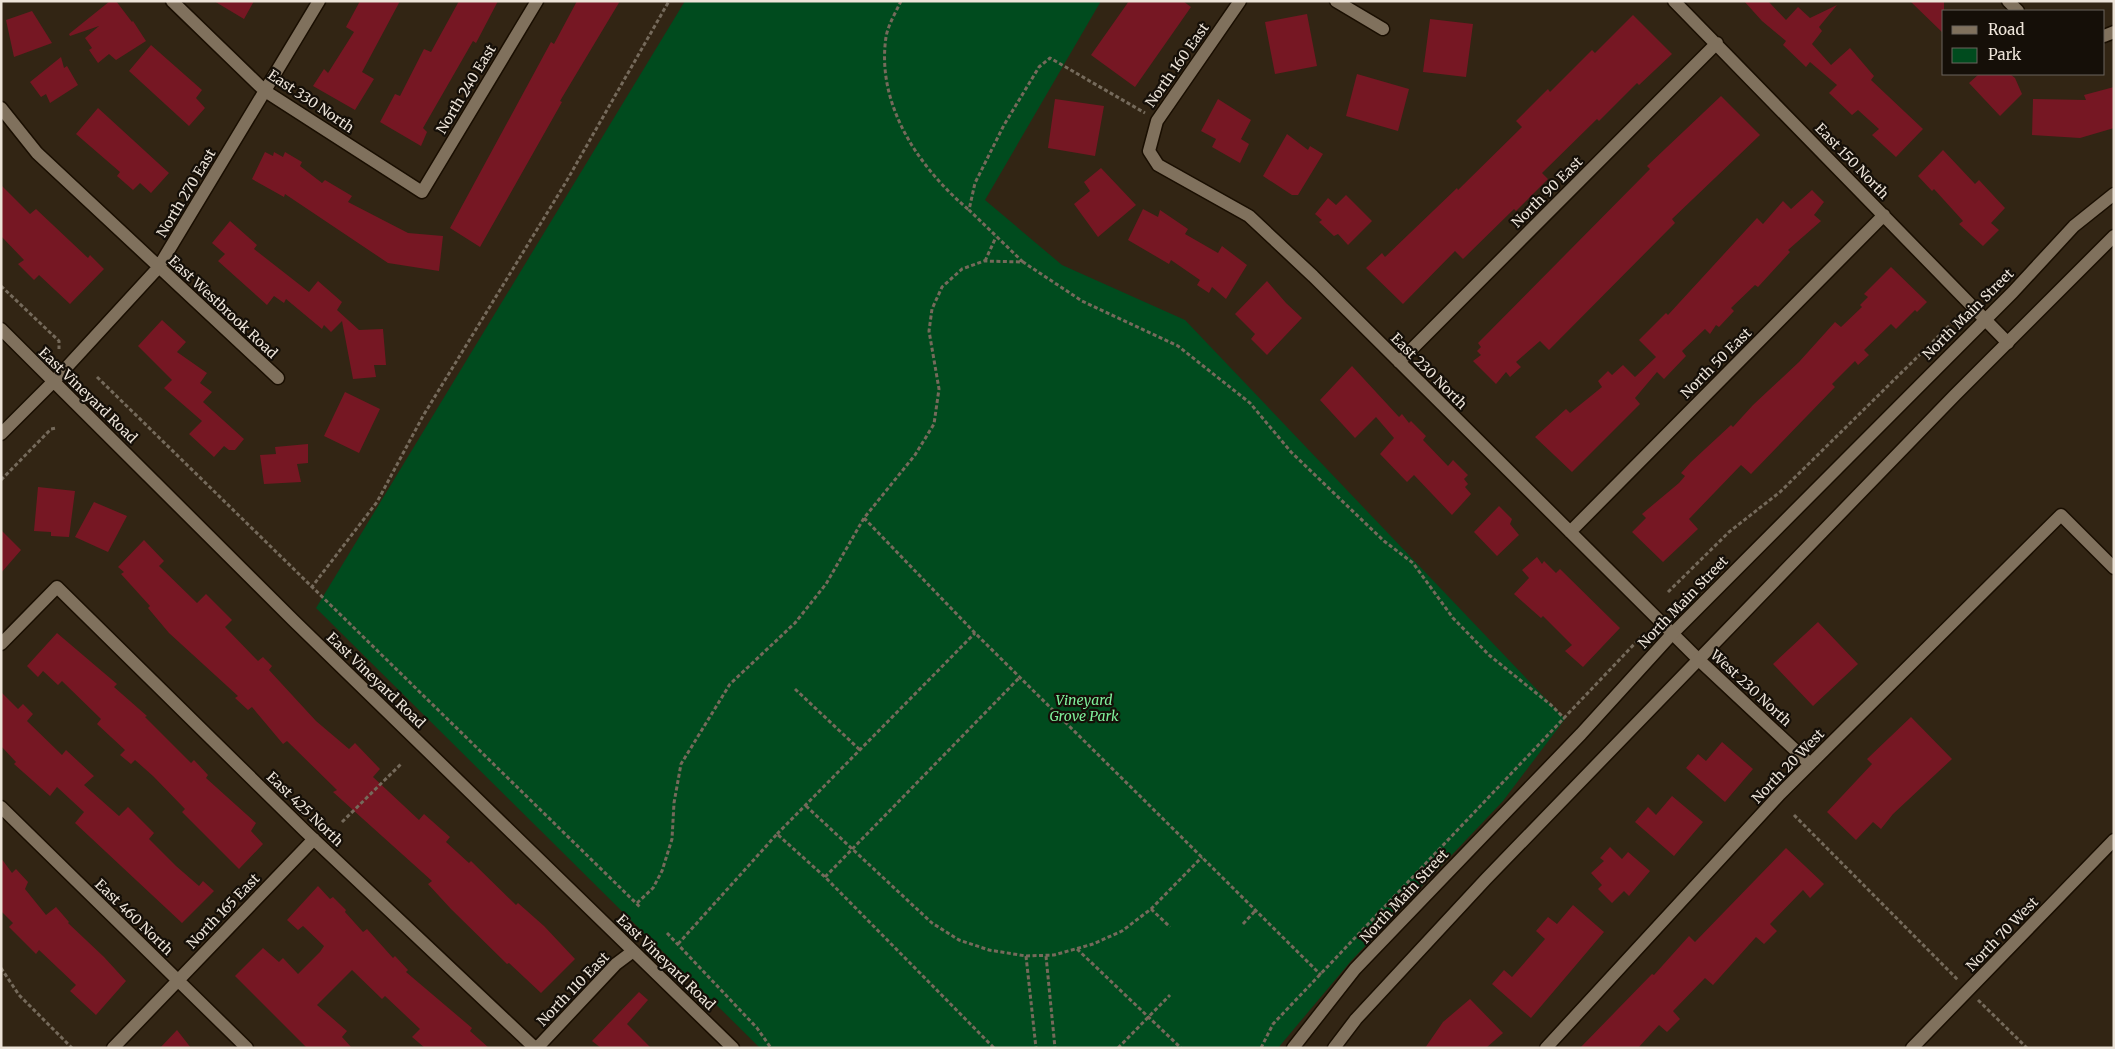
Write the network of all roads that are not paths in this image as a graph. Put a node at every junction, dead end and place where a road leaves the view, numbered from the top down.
1 (172, 1) edge
2 (319, 1) edge
3 (537, 1) edge
4 (1240, 1) edge
5 (1336, 1) edge
6 (1674, 1) edge
7 (2008, 1) edge
8 (2017, 10) edge
9 (1383, 29) dead end
10 (1717, 43) junction
11 (265, 91) junction
12 (1, 108) edge
13 (1149, 151) joint
14 (422, 192) joint
15 (2114, 194) edge
16 (1884, 215) junction
17 (2114, 236) edge
18 (158, 268) junction
19 (1984, 319) junction
20 (1, 330) edge
21 (2008, 343) junction
22 (1399, 362) junction
23 (278, 378) dead end
24 (54, 381) junction
25 (1, 434) edge
26 (1570, 532) junction
27 (2114, 568) edge
28 (1672, 634) junction
29 (1, 644) edge
30 (1699, 660) junction
31 (1810, 764) junction
32 (1, 807) edge
33 (314, 839) junction
34 (2114, 840) edge
35 (632, 952) junction
36 (178, 980) junction
37 (112, 1048) edge
38 (247, 1048) edge
39 (536, 1048) edge
40 (733, 1048) edge
41 (1292, 1048) edge
42 (1334, 1048) edge
43 (1546, 1048) edge
44 (1912, 1048) edge

1 - 11 street, East 330 North
2 - 11 street, North 270 East
3 - 14 street, North 240 East
4 - 13 street, North 160 East
5 - 9 street
6 - 10 street, East 150 North
7 - 8 street
10 - 16 street, East 150 North
10 - 22 street, North 90 East
11 - 14 street, East 330 North
11 - 18 street, North 270 East
12 - 18 street, East Westbrook Road
13 - 22 street, East 230 North
15 - 19 street, North Main Street
16 - 19 street, East 150 North
16 - 26 street, North 50 East
17 - 21 street
18 - 23 street, East Westbrook Road
18 - 24 street, North 270 East
19 - 21 street, East 150 North
19 - 28 street, North Main Street
20 - 24 street, East Vineyard Road
21 - 30 street
22 - 26 street, East 230 North
24 - 25 street, North 270 East
24 - 35 street, East Vineyard Road
26 - 28 street, East 230 North
27 - 31 street, North 20 West
28 - 30 street, West 230 North
28 - 41 street, North Main Street
29 - 33 street, East 425 North
30 - 31 street, West 230 North
30 - 42 street
31 - 43 street, North 20 West
32 - 36 street, East 460 North
33 - 36 street, North 165 East
33 - 39 street, East 425 North
34 - 44 street, North 70 West
35 - 39 street, North 110 East
35 - 40 street, East Vineyard Road
36 - 37 street, North 165 East
36 - 38 street, East 460 North

